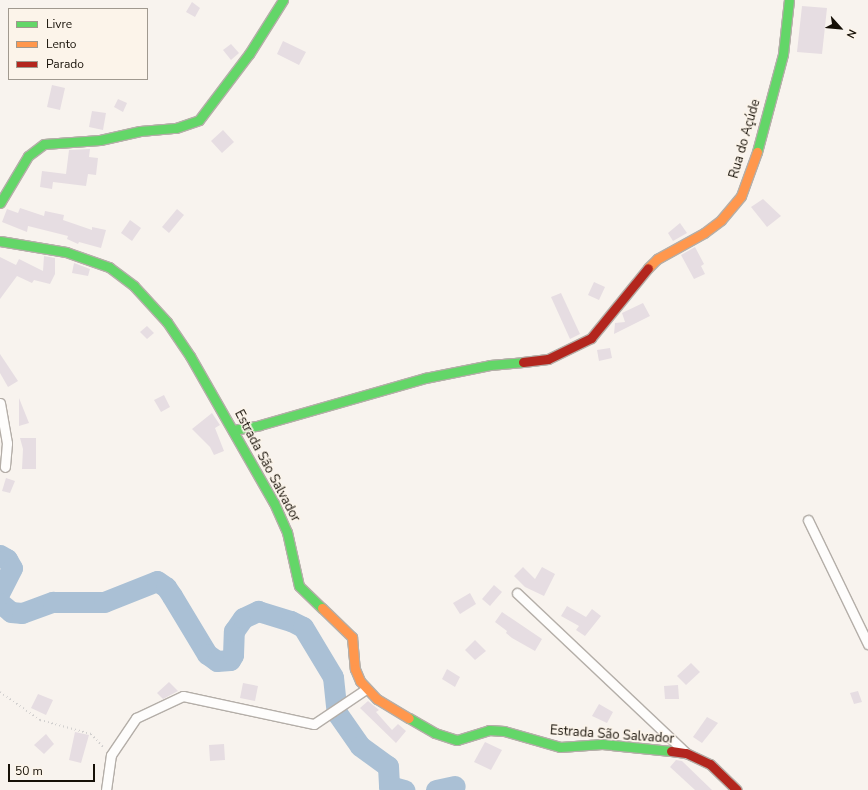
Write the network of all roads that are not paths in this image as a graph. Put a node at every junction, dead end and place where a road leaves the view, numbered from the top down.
1 (283, 0) edge
2 (789, 0) edge
3 (0, 204) edge
4 (0, 241) edge
5 (0, 403) edge
6 (233, 430) junction
7 (5, 467) dead end
8 (808, 520) dead end
9 (517, 593) dead end
10 (868, 644) edge
11 (366, 689) junction
12 (686, 753) junction
13 (106, 790) edge
14 (738, 790) edge

1 - 3 street
2 - 6 street, Rua do Açúde
4 - 6 street, Estrada São Salvador
5 - 7 street
6 - 11 street, Estrada São Salvador
8 - 10 street
9 - 12 street
11 - 12 street, Estrada São Salvador
11 - 13 street
12 - 14 street, Estrada São Salvador

